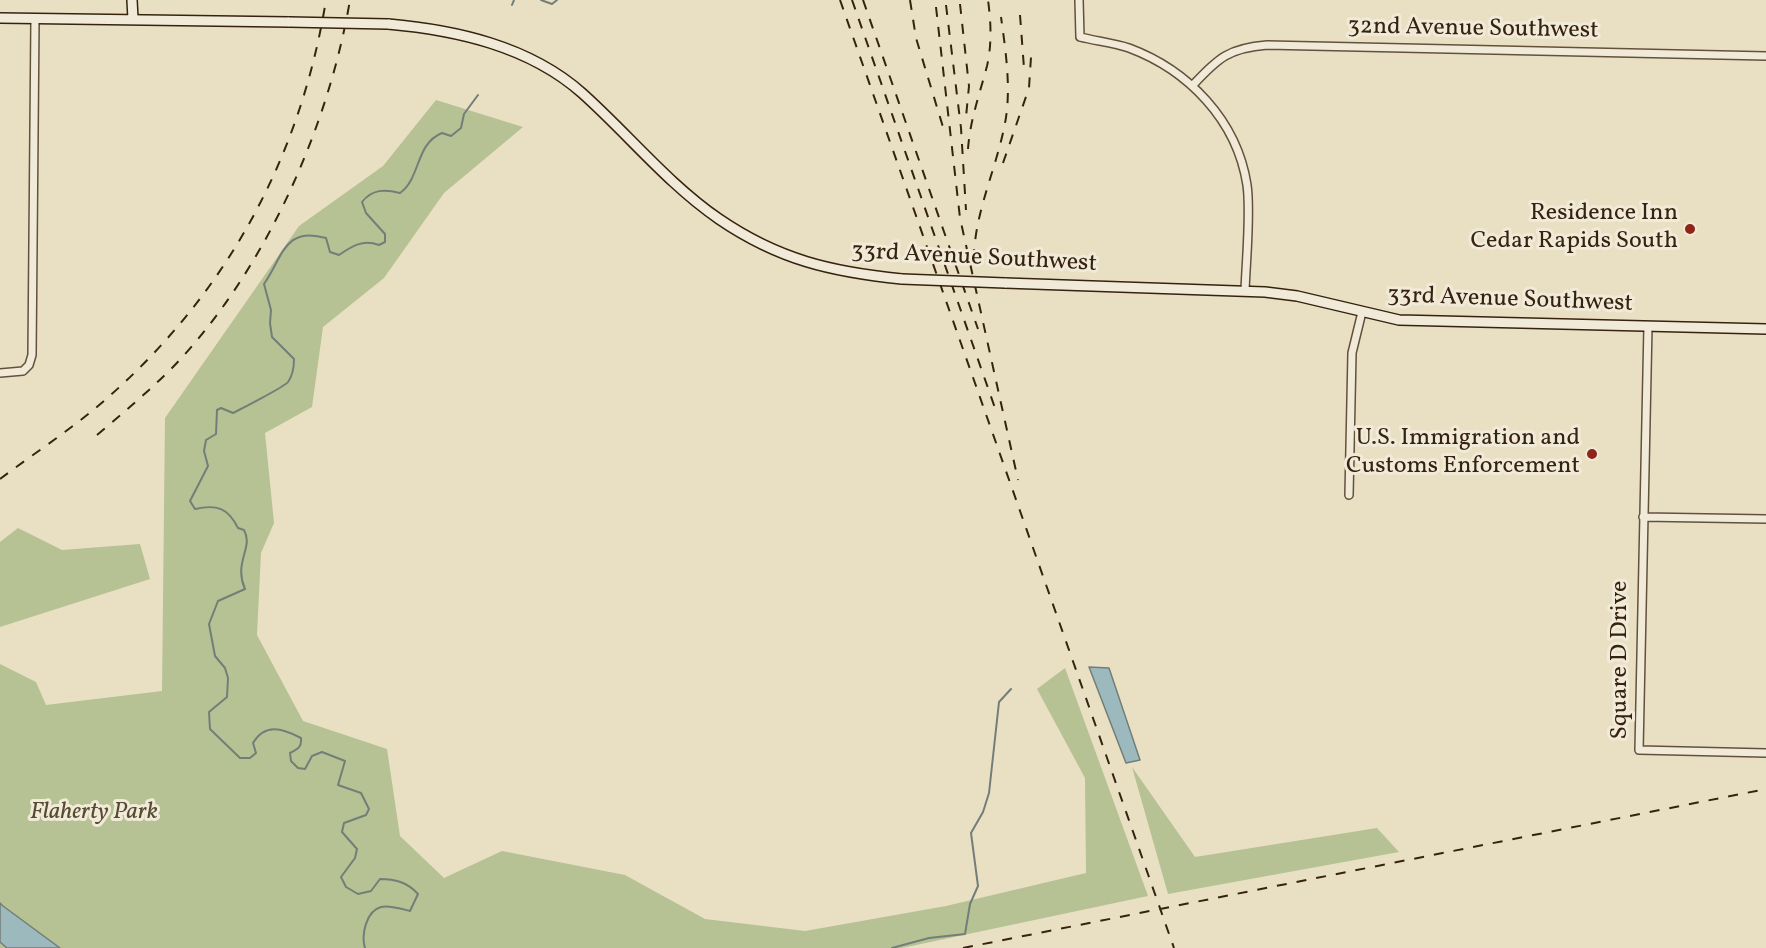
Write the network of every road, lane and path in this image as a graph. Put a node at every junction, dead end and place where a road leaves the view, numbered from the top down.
1 (132, 0) edge
2 (1079, 0) edge
3 (0, 18) edge
4 (35, 18) junction
5 (133, 19) junction
6 (1766, 56) edge
7 (1193, 85) junction
8 (1245, 291) junction
9 (1362, 312) junction
10 (1648, 326) junction
11 (1766, 329) edge
12 (0, 373) edge
13 (1349, 495) dead end
14 (1643, 517) junction
15 (1766, 519) edge
16 (1766, 753) edge

1 - 5 street
2 - 7 street
3 - 4 street, 33rd Avenue Southwest
4 - 5 street, 33rd Avenue Southwest
4 - 12 street
5 - 8 street, 33rd Avenue Southwest, bridge
6 - 7 street, 32nd Avenue Southwest
7 - 8 street
8 - 9 street, 33rd Avenue Southwest
9 - 10 street, 33rd Avenue Southwest
9 - 13 street
10 - 11 street, 33rd Avenue Southwest
10 - 14 street, Square D Drive
14 - 15 street
14 - 16 street, Square D Drive

